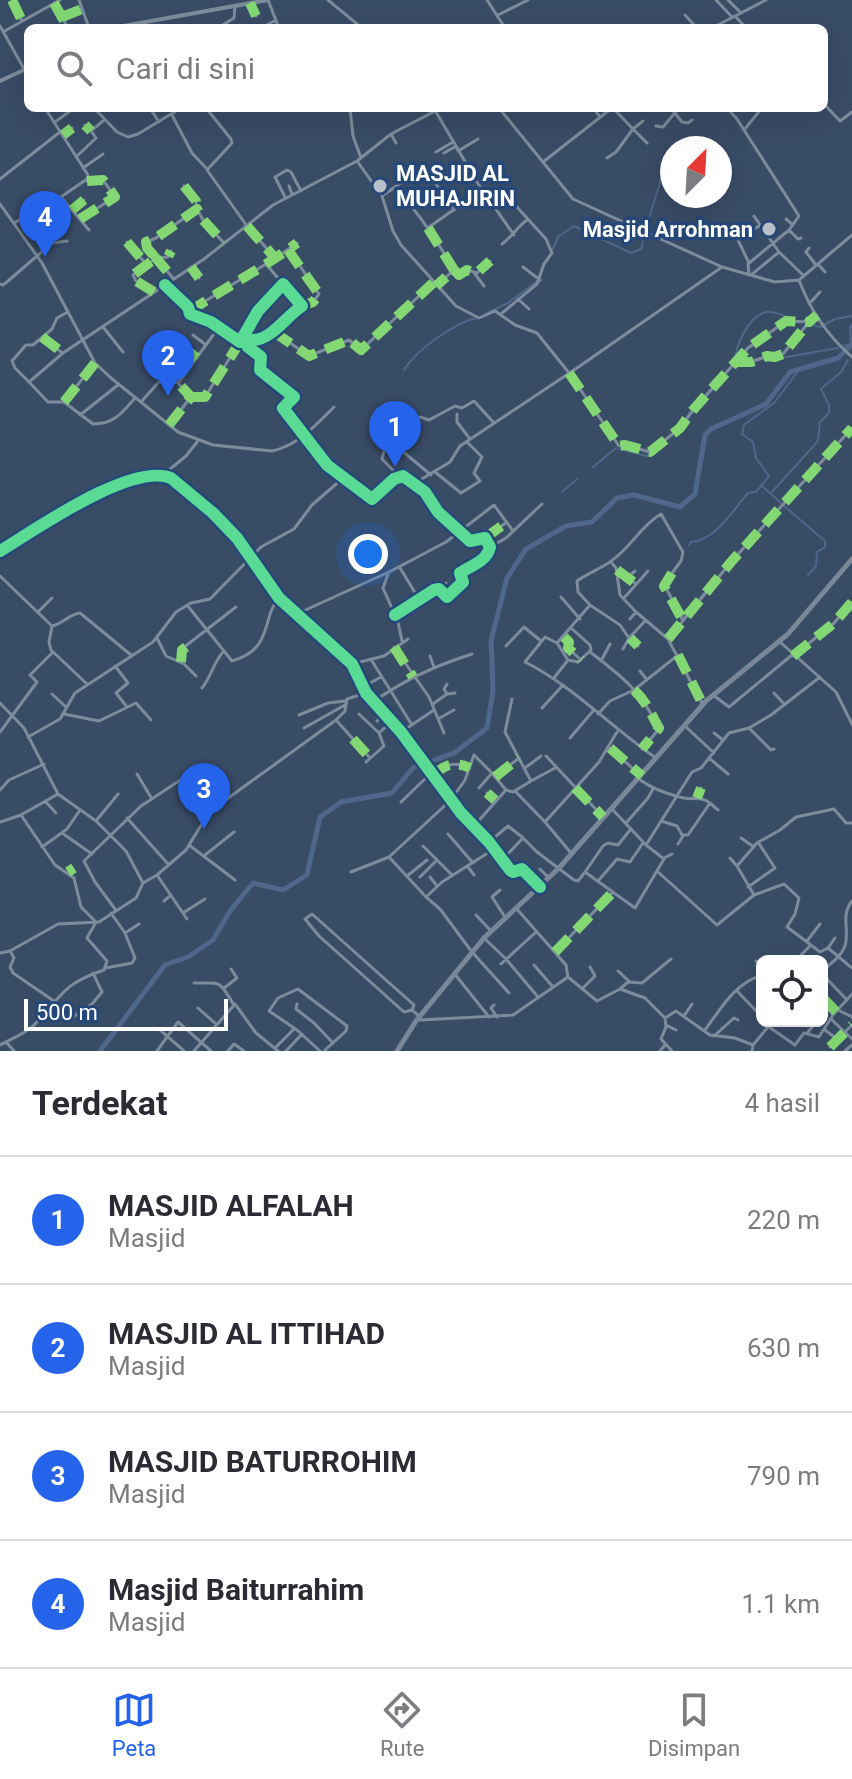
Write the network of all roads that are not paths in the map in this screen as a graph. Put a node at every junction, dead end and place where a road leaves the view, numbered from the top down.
1 (12, 0) edge
2 (60, 0) edge
3 (79, 0) edge
4 (266, 0) edge
5 (328, 0) edge
6 (487, 0) edge
7 (528, 0) edge
8 (716, 0) edge
9 (728, 0) edge
10 (766, 0) edge
11 (54, 3) junction
12 (250, 3) junction
13 (235, 6) junction
14 (82, 9) junction
15 (741, 13) junction
16 (498, 15) junction
17 (685, 15) dead end
18 (256, 16) dead end
19 (734, 16) junction
20 (62, 17) junction
21 (276, 20) junction
22 (22, 21) junction
23 (356, 23) edge
24 (66, 24) edge
25 (88, 24) edge
26 (139, 24) edge
27 (225, 24) edge
28 (268, 24) edge
29 (278, 24) edge
30 (503, 24) edge
31 (693, 24) edge
32 (719, 24) edge
33 (742, 24) edge
34 (0, 26) edge
35 (3, 32) junction
36 (24, 66) edge
37 (24, 70) edge
38 (0, 81) edge
39 (828, 108) edge
40 (48, 112) edge
41 (69, 112) edge
42 (98, 112) edge
43 (153, 112) edge
44 (176, 112) edge
45 (209, 112) edge
46 (350, 112) edge
47 (436, 112) joint
48 (502, 112) edge
49 (596, 112) edge
50 (607, 112) edge
51 (617, 112) edge
52 (671, 112) edge
53 (674, 112) edge
54 (729, 112) edge
55 (759, 112) edge
56 (852, 112) edge
57 (172, 115) junction
58 (600, 117) junction
59 (105, 120) junction
60 (692, 120) dead end
61 (643, 121) dead end
62 (55, 122) junction
63 (159, 122) junction
64 (85, 125) dead end
65 (656, 126) dead end
66 (72, 128) dead end
67 (633, 129) junction
68 (91, 131) junction
69 (743, 131) junction
70 (62, 133) junction
71 (391, 134) junction
72 (478, 139) dead end
73 (396, 143) dead end
74 (647, 143) dead end
75 (456, 146) junction
76 (436, 152) dead end
77 (444, 153) dead end
78 (103, 154) dead end
79 (76, 157) junction
80 (607, 158) dead end
81 (359, 160) junction
82 (543, 162) junction
83 (83, 168) junction
84 (207, 170) junction
85 (0, 179) edge
86 (87, 181) junction
87 (184, 186) dead end
88 (289, 186) dead end
89 (395, 187) junction
90 (482, 190) junction
91 (301, 191) junction
92 (292, 194) junction
93 (382, 196) junction
94 (61, 197) junction
95 (285, 197) junction
96 (84, 200) dead end
97 (0, 204) edge
98 (492, 204) junction
99 (197, 209) junction
100 (72, 210) junction
101 (454, 210) junction
102 (754, 216) dead end
103 (80, 219) junction
104 (786, 219) dead end
105 (527, 220) junction
106 (14, 223) junction
107 (247, 226) junction
108 (759, 226) junction
109 (428, 228) junction
110 (791, 228) junction
111 (89, 230) dead end
112 (727, 230) dead end
113 (514, 235) junction
114 (852, 235) edge
115 (740, 238) junction
116 (801, 238) dead end
117 (67, 241) dead end
118 (127, 242) dead end
119 (224, 243) junction
120 (297, 243) dead end
121 (771, 243) junction
122 (502, 244) dead end
123 (809, 248) dead end
124 (288, 250) junction
125 (171, 251) dead end
126 (779, 252) junction
127 (38, 257) junction
128 (156, 258) junction
129 (275, 258) junction
130 (490, 261) dead end
131 (749, 263) junction
132 (146, 264) junction
133 (267, 265) junction
134 (817, 265) junction
135 (191, 267) junction
136 (523, 267) dead end
137 (722, 267) junction
138 (454, 270) junction
139 (825, 272) dead end
140 (475, 274) junction
141 (750, 275) junction
142 (804, 276) junction
143 (199, 278) dead end
144 (174, 279) junction
145 (289, 280) dead end
146 (540, 280) junction
147 (799, 280) junction
148 (0, 284) edge
149 (283, 284) junction
150 (434, 284) junction
151 (165, 285) junction
152 (484, 286) dead end
153 (154, 292) junction
154 (820, 292) dead end
155 (518, 299) junction
156 (809, 304) junction
157 (302, 306) junction
158 (188, 307) junction
159 (529, 309) dead end
160 (67, 312) junction
161 (500, 314) junction
162 (817, 315) junction
163 (809, 322) junction
164 (103, 327) junction
165 (219, 327) junction
166 (274, 332) junction
167 (193, 335) dead end
168 (42, 337) junction
169 (83, 342) junction
170 (240, 342) junction
171 (206, 345) junction
172 (181, 346) dead end
173 (248, 347) junction
174 (123, 352) dead end
175 (63, 353) junction
176 (852, 357) edge
177 (197, 358) junction
178 (734, 362) junction
179 (95, 363) junction
180 (569, 373) junction
181 (29, 382) junction
182 (178, 383) junction
183 (119, 384) junction
184 (191, 397) junction
185 (135, 398) junction
186 (142, 401) junction
187 (64, 402) junction
188 (334, 407) dead end
189 (457, 414) dead end
190 (80, 415) junction
191 (415, 419) junction
192 (494, 423) junction
193 (169, 425) junction
194 (852, 428) edge
195 (305, 435) junction
196 (468, 440) junction
197 (197, 441) junction
198 (433, 474) junction
199 (163, 475) junction
200 (399, 476) junction
201 (343, 478) junction
202 (415, 483) junction
203 (542, 504) dead end
204 (507, 522) junction
205 (458, 531) junction
206 (513, 531) junction
207 (485, 538) junction
208 (490, 547) junction
209 (0, 551) edge
210 (250, 556) junction
211 (852, 559) edge
212 (611, 562) junction
213 (399, 567) junction
214 (617, 570) junction
215 (391, 571) junction
216 (635, 571) dead end
217 (648, 571) dead end
218 (0, 576) edge
219 (628, 577) junction
220 (446, 583) dead end
221 (636, 584) junction
222 (439, 589) junction
223 (561, 597) dead end
224 (52, 598) dead end
225 (279, 598) junction
226 (623, 598) junction
227 (419, 599) junction
228 (852, 602) edge
229 (187, 605) junction
230 (590, 605) junction
231 (236, 607) dead end
232 (38, 612) junction
233 (636, 612) junction
234 (298, 613) junction
235 (395, 615) junction
236 (580, 619) junction
237 (630, 619) dead end
238 (682, 619) junction
239 (646, 620) junction
240 (52, 626) junction
241 (571, 628) junction
242 (208, 629) junction
243 (564, 637) junction
244 (157, 638) junction
245 (630, 638) junction
246 (408, 639) dead end
247 (668, 639) junction
248 (402, 641) junction
249 (541, 641) junction
250 (780, 642) junction
251 (557, 643) junction
252 (610, 644) dead end
253 (506, 646) dead end
254 (638, 646) dead end
255 (394, 647) junction
256 (623, 649) dead end
257 (224, 651) junction
258 (53, 652) junction
259 (590, 652) junction
260 (472, 654) dead end
261 (131, 655) junction
262 (678, 655) junction
263 (793, 655) junction
264 (430, 656) dead end
265 (568, 660) junction
266 (581, 660) junction
267 (372, 661) junction
268 (601, 661) junction
269 (181, 662) junction
270 (352, 664) junction
271 (115, 666) junction
272 (434, 667) junction
273 (640, 671) dead end
274 (196, 676) dead end
275 (381, 677) junction
276 (413, 677) junction
277 (820, 677) junction
278 (554, 678) junction
279 (647, 680) junction
280 (87, 684) junction
281 (447, 684) dead end
282 (563, 685) junction
283 (363, 687) junction
284 (202, 688) dead end
285 (391, 690) junction
286 (634, 690) junction
287 (366, 693) junction
288 (455, 693) dead end
289 (774, 693) dead end
290 (52, 694) dead end
291 (447, 694) junction
292 (713, 695) junction
293 (512, 699) dead end
294 (375, 701) junction
295 (0, 703) edge
296 (345, 703) junction
297 (369, 705) dead end
298 (703, 705) junction
299 (785, 705) junction
300 (66, 707) junction
301 (127, 707) junction
302 (434, 707) junction
303 (542, 708) dead end
304 (454, 710) dead end
305 (593, 711) junction
306 (385, 713) junction
307 (64, 714) junction
308 (359, 714) dead end
309 (299, 715) dead end
310 (597, 715) junction
311 (12, 716) junction
312 (438, 719) junction
313 (151, 720) dead end
314 (336, 720) junction
315 (377, 721) dead end
316 (392, 721) junction
317 (852, 724) edge
318 (412, 725) junction
319 (684, 726) junction
320 (304, 728) dead end
321 (749, 728) junction
322 (0, 732) edge
323 (401, 732) junction
324 (618, 732) junction
325 (379, 733) junction
326 (444, 733) dead end
327 (714, 733) dead end
328 (28, 737) junction
329 (570, 738) dead end
330 (723, 740) junction
331 (610, 748) junction
332 (642, 749) junction
333 (774, 749) dead end
334 (714, 753) junction
335 (370, 758) junction
336 (519, 758) junction
337 (709, 758) junction
338 (656, 759) junction
339 (366, 762) dead end
340 (44, 764) junction
341 (470, 768) junction
342 (525, 768) junction
343 (555, 768) junction
344 (137, 774) dead end
345 (728, 774) dead end
346 (188, 775) dead end
347 (432, 775) junction
348 (494, 775) junction
349 (640, 778) junction
350 (531, 781) junction
351 (479, 788) dead end
352 (575, 788) junction
353 (701, 788) dead end
354 (653, 789) junction
355 (0, 790) edge
356 (506, 790) junction
357 (515, 791) junction
358 (487, 793) dead end
359 (58, 794) junction
360 (118, 794) dead end
361 (677, 796) junction
362 (697, 798) junction
363 (152, 799) junction
364 (451, 800) junction
365 (495, 800) junction
366 (45, 801) junction
367 (401, 802) dead end
368 (710, 803) junction
369 (612, 809) junction
370 (80, 810) junction
371 (718, 810) dead end
372 (56, 813) dead end
373 (21, 815) junction
374 (603, 817) junction
375 (127, 818) junction
376 (96, 821) junction
377 (661, 821) junction
378 (0, 822) edge
379 (545, 822) junction
380 (626, 823) junction
381 (852, 823) edge
382 (474, 826) junction
383 (630, 829) junction
384 (234, 832) dead end
385 (62, 833) junction
386 (448, 834) dead end
387 (110, 836) junction
388 (683, 836) junction
389 (523, 838) junction
390 (741, 838) dead end
391 (489, 842) junction
392 (758, 842) junction
393 (644, 844) junction
394 (678, 844) dead end
395 (189, 845) junction
396 (423, 846) dead end
397 (42, 847) junction
398 (754, 847) junction
399 (494, 849) junction
400 (571, 853) junction
401 (92, 854) junction
402 (672, 854) dead end
403 (205, 855) junction
404 (389, 857) junction
405 (664, 858) junction
406 (730, 858) dead end
407 (438, 859) junction
408 (502, 860) junction
409 (84, 861) junction
410 (473, 863) junction
411 (169, 865) junction
412 (432, 865) junction
413 (737, 866) junction
414 (468, 867) junction
415 (559, 868) junction
416 (540, 869) dead end
417 (68, 872) junction
418 (351, 872) dead end
419 (585, 872) junction
420 (658, 872) junction
421 (157, 875) junction
422 (452, 875) junction
423 (474, 875) dead end
424 (407, 876) junction
425 (420, 877) dead end
426 (430, 877) dead end
427 (549, 878) junction
428 (235, 880) dead end
429 (598, 881) junction
430 (143, 883) junction
431 (437, 886) junction
432 (540, 887) junction
433 (748, 887) junction
434 (83, 889) dead end
435 (500, 890) dead end
436 (76, 892) junction
437 (613, 892) junction
438 (171, 895) junction
439 (754, 895) junction
440 (426, 897) junction
441 (205, 899) dead end
442 (164, 901) dead end
443 (852, 901) edge
444 (516, 908) junction
445 (113, 911) junction
446 (183, 913) junction
447 (476, 915) dead end
448 (505, 917) junction
449 (187, 919) dead end
450 (96, 922) junction
451 (139, 924) dead end
452 (820, 924) dead end
453 (816, 930) junction
454 (491, 931) junction
455 (536, 932) junction
456 (125, 933) junction
457 (821, 934) dead end
458 (484, 938) junction
459 (835, 938) dead end
460 (807, 941) junction
461 (811, 945) junction
462 (350, 946) junction
463 (828, 948) junction
464 (10, 951) junction
465 (472, 952) junction
466 (555, 952) junction
467 (0, 953) edge
468 (801, 955) edge
469 (341, 956) junction
470 (838, 957) junction
471 (506, 959) junction
472 (671, 959) dead end
473 (501, 964) dead end
474 (534, 965) dead end
475 (828, 966) edge
476 (590, 967) dead end
477 (106, 968) junction
478 (852, 968) edge
479 (231, 969) dead end
480 (618, 971) dead end
481 (93, 973) junction
482 (454, 973) junction
483 (382, 975) junction
484 (568, 977) junction
485 (756, 978) edge
486 (828, 980) edge
487 (630, 982) junction
488 (194, 983) dead end
489 (374, 984) junction
490 (553, 987) junction
491 (224, 988) junction
492 (583, 988) junction
493 (620, 989) junction
494 (736, 991) junction
495 (509, 993) dead end
496 (852, 994) edge
497 (538, 997) junction
498 (847, 1000) junction
499 (54, 1001) junction
500 (828, 1003) edge
501 (297, 1004) dead end
502 (692, 1004) dead end
503 (234, 1005) junction
504 (494, 1005) dead end
505 (198, 1008) dead end
506 (412, 1010) junction
507 (756, 1011) edge
508 (837, 1011) junction
509 (684, 1016) junction
510 (489, 1017) junction
511 (497, 1017) junction
512 (852, 1017) edge
513 (418, 1018) junction
514 (665, 1018) junction
515 (831, 1019) junction
516 (738, 1020) dead end
517 (217, 1024) junction
518 (666, 1025) junction
519 (852, 1025) edge
520 (767, 1027) edge
521 (775, 1027) edge
522 (812, 1027) edge
523 (159, 1029) dead end
524 (294, 1029) junction
525 (676, 1030) dead end
526 (704, 1030) junction
527 (825, 1030) junction
528 (844, 1030) junction
529 (808, 1032) junction
530 (302, 1034) junction
531 (714, 1036) junction
532 (168, 1037) junction
533 (837, 1039) junction
534 (6, 1042) junction
535 (201, 1042) junction
536 (852, 1042) edge
537 (333, 1043) junction
538 (0, 1045) edge
539 (665, 1045) junction
540 (795, 1045) junction
541 (830, 1047) dead end
542 (752, 1048) edge
543 (276, 1050) edge
544 (14, 1051) edge
545 (158, 1051) edge
546 (184, 1051) edge
547 (194, 1051) edge
548 (211, 1051) edge
549 (228, 1051) edge
550 (244, 1051) edge
551 (286, 1051) edge
552 (323, 1051) edge
553 (397, 1051) edge
554 (660, 1051) edge
555 (672, 1051) edge
556 (799, 1051) edge
557 (845, 1051) edge

1 - 22 street
2 - 11 street
3 - 14 street
4 - 12 street
4 - 21 street
5 - 23 street
6 - 16 street
7 - 16 street
8 - 19 street
9 - 15 street
10 - 15 street
11 - 20 street
11 - 22 street
12 - 13 street
12 - 18 street
13 - 26 street
13 - 27 street
14 - 20 street
14 - 25 street
15 - 19 street
16 - 30 street
17 - 31 street
19 - 32 street
19 - 33 street
20 - 24 street
21 - 28 street
21 - 29 street
22 - 35 street
34 - 35 street
35 - 36 street
37 - 38 street
39 - 56 street
40 - 62 street
41 - 62 street
42 - 59 street
43 - 63 street
44 - 57 street
45 - 84 street
46 - 81 street
47 - 71 street
47 - 75 street
48 - 82 street
49 - 58 street
50 - 58 street
51 - 67 street
52 - 65 street
53 - 60 street
54 - 69 street
55 - 69 street
57 - 63 street
57 - 84 street
58 - 82 street
59 - 63 street
59 - 68 street
61 - 67 street
62 - 70 street
64 - 68 street
66 - 70 street
67 - 74 street
67 - 80 street
68 - 79 street
69 - 110 street
70 - 79 street
70 - 85 street
71 - 73 street
71 - 81 street
72 - 75 street
75 - 76 street
75 - 77 street
75 - 90 street
78 - 83 street
79 - 83 street
81 - 91 street
81 - 93 street
82 - 137 street
83 - 86 street
84 - 107 street
86 - 94 street
86 - 103 street
87 - 99 street
88 - 92 street
89 - 93 street
89 - 101 street
89 - 109 street
90 - 98 street
90 - 101 street
91 - 92 street
91 - 95 street
92 - 95 street
93 - 150 street
94 - 100 street
94 - 106 street
95 - 107 street
96 - 100 street
97 - 106 street
98 - 105 street
98 - 113 street
99 - 119 street
99 - 128 street
100 - 103 street
101 - 109 street
102 - 108 street
103 - 111 street
104 - 110 street
105 - 113 street
105 - 146 street
106 - 127 street
107 - 119 street
107 - 129 street
108 - 115 street
108 - 121 street
109 - 138 street
110 - 116 street
110 - 121 street
112 - 115 street
113 - 122 street
114 - 134 street
115 - 131 street
117 - 127 street
118 - 132 street
119 - 135 street
120 - 124 street
121 - 126 street
121 - 131 street
123 - 134 street
124 - 129 street
124 - 157 street
125 - 128 street
126 - 141 street
126 - 142 street
127 - 148 street
127 - 160 street
128 - 132 street
128 - 144 street
129 - 133 street
130 - 140 street
131 - 141 street
132 - 153 street
133 - 149 street
133 - 158 street
134 - 139 street
134 - 142 street
135 - 143 street
135 - 144 street
136 - 146 street
137 - 141 street
137 - 180 street
138 - 140 street
138 - 150 street
140 - 152 street
141 - 147 street
142 - 147 street
144 - 151 street
145 - 149 street
146 - 155 street
147 - 156 street
149 - 157 street
149 - 170 street
150 - 161 street
150 - 166 street
151 - 153 street
151 - 158 street
153 - 164 street
154 - 156 street
155 - 159 street
155 - 161 street
156 - 162 street
157 - 166 street
158 - 165 street
160 - 168 street
160 - 169 street
161 - 180 street
162 - 163 street
162 - 176 street
163 - 178 street
163 - 178 street
164 - 169 street
164 - 174 street
165 - 170 street
165 - 171 street
166 - 173 street
167 - 171 street
168 - 175 street
168 - 181 street
169 - 175 street
169 - 179 street
170 - 173 street
170 - 184 street
171 - 177 street
172 - 177 street
173 - 195 street
175 - 181 street
177 - 182 street
178 - 180 street
179 - 183 street
179 - 187 street
180 - 192 street
181 - 187 street
182 - 184 street
182 - 186 street
183 - 185 street
183 - 190 street
184 - 193 street
185 - 186 street
185 - 190 street
186 - 193 street
187 - 190 street
188 - 195 street
189 - 196 street
191 - 192 street
191 - 198 street
191 - 200 street
192 - 196 street
193 - 197 street
194 - 238 street
195 - 197 street
195 - 201 street
196 - 198 street
196 - 198 street
197 - 199 street
198 - 202 street
199 - 209 street
199 - 210 street
200 - 201 street
200 - 202 street
201 - 210 street
202 - 205 street
203 - 206 street
204 - 205 street
204 - 206 street
204 - 207 street
205 - 207 street
205 - 213 street
206 - 208 street
207 - 208 street
208 - 222 street
210 - 225 street
210 - 229 street
211 - 250 main road
212 - 214 street
212 - 230 street
212 - 238 street
213 - 215 street
213 - 227 street
214 - 219 street
214 - 226 street
215 - 234 street
215 - 235 street
216 - 219 street
217 - 221 street
218 - 232 street
219 - 221 street
220 - 222 street
221 - 226 street
222 - 227 street
223 - 236 street
224 - 232 street
225 - 234 street
225 - 257 street
226 - 233 street
227 - 235 street
228 - 263 street
229 - 242 street
229 - 244 street
230 - 236 street
230 - 245 street
231 - 242 street
232 - 240 street
233 - 237 street
233 - 239 street
234 - 270 street
235 - 248 street
236 - 241 street
238 - 247 street
239 - 245 street
239 - 247 street
240 - 258 street
240 - 261 street
241 - 243 street
241 - 259 street
242 - 257 street
242 - 269 street
243 - 251 street
243 - 266 street
244 - 261 street
244 - 269 street
245 - 254 street
245 - 256 street
246 - 248 street
247 - 262 street
248 - 255 street
249 - 251 street
249 - 253 street
249 - 278 street
250 - 263 street
250 - 292 main road
251 - 265 street
252 - 268 street
255 - 267 street
255 - 276 street
257 - 284 street
258 - 280 street
258 - 311 street
259 - 266 street
259 - 268 street
260 - 272 street
261 - 271 street
262 - 279 street
262 - 298 street
263 - 277 street
263 - 292 street
264 - 272 street
265 - 266 street
265 - 278 street
267 - 270 street
267 - 275 street
268 - 286 street
269 - 274 street
270 - 283 street
271 - 280 street
271 - 301 street
272 - 276 street
273 - 279 street
275 - 283 street
275 - 285 street
276 - 285 street
276 - 302 street
277 - 299 street
277 - 317 street
278 - 282 street
279 - 286 street
280 - 300 street
281 - 291 street
282 - 303 street
282 - 305 street
283 - 287 street
285 - 294 street
285 - 318 street
286 - 310 street
286 - 332 street
287 - 294 street
287 - 296 street
288 - 291 street
289 - 299 street
290 - 300 street
291 - 302 street
292 - 298 main road
293 - 336 street
294 - 297 street
294 - 306 street
295 - 311 street
296 - 309 street
296 - 314 street
296 - 320 street
298 - 319 main road
299 - 321 street
300 - 307 street
301 - 307 street
301 - 313 street
302 - 312 street
302 - 318 street
304 - 312 street
305 - 310 street
305 - 329 street
306 - 315 street
306 - 316 street
307 - 328 street
308 - 325 street
310 - 324 street
311 - 322 street
311 - 328 street
312 - 326 street
314 - 335 street
314 - 395 street
316 - 323 street
316 - 325 street
318 - 323 street
319 - 334 street
319 - 338 main road
321 - 330 street
321 - 333 street
323 - 347 street
324 - 331 street
324 - 332 street
325 - 335 street
327 - 330 street
328 - 340 street
330 - 334 street
331 - 349 street
331 - 352 street
332 - 338 street
334 - 337 street
335 - 339 street
336 - 342 street
336 - 348 street
337 - 345 street
337 - 361 street
338 - 349 main road
340 - 355 street
340 - 359 street
341 - 347 street
341 - 348 street
341 - 364 street
342 - 343 street
342 - 350 street
343 - 350 street
343 - 352 street
344 - 363 street
346 - 363 street
347 - 364 street
347 - 367 street
348 - 351 street
348 - 356 street
349 - 354 street
349 - 369 main road
350 - 357 street
352 - 374 street
352 - 379 street
353 - 362 street
354 - 361 street
354 - 380 street
356 - 357 street
356 - 365 street
357 - 379 street
358 - 365 street
359 - 366 street
359 - 370 street
360 - 376 street
361 - 362 street
361 - 377 street
362 - 368 street
363 - 375 street
364 - 382 street
364 - 404 street
365 - 382 street
366 - 372 street
366 - 373 street
368 - 371 street
368 - 388 street
369 - 374 main road
369 - 380 street
370 - 376 street
370 - 385 street
373 - 378 street
373 - 397 street
374 - 400 main road
375 - 387 street
375 - 411 street
376 - 387 street
377 - 388 street
377 - 393 street
379 - 400 street
380 - 383 street
381 - 392 street
382 - 391 street
383 - 393 street
383 - 419 street
384 - 403 street
385 - 397 street
385 - 401 street
386 - 410 street
387 - 401 street
387 - 430 street
388 - 394 street
389 - 391 street
389 - 408 street
389 - 415 street
390 - 398 street
391 - 399 street
392 - 398 street
392 - 433 street
393 - 405 street
393 - 429 street
395 - 403 street
395 - 411 street
396 - 407 street
397 - 417 street
398 - 413 street
399 - 408 street
399 - 410 street
400 - 415 main road
401 - 409 street
402 - 405 street
403 - 428 street
404 - 418 street
404 - 424 street
405 - 420 street
406 - 413 street
407 - 412 street
407 - 422 street
408 - 432 street
409 - 417 street
409 - 445 street
410 - 414 street
411 - 421 street
412 - 424 street
412 - 425 street
413 - 433 street
414 - 422 street
414 - 423 street
415 - 419 street
415 - 427 main road
416 - 427 street
417 - 436 street
419 - 429 street
420 - 437 street
420 - 439 street
421 - 430 street
421 - 438 street
422 - 431 street
424 - 440 street
426 - 431 street
427 - 432 main road
429 - 437 street
430 - 445 street
431 - 440 street
432 - 444 main road
433 - 439 street
434 - 436 street
435 - 448 street
436 - 450 street
437 - 466 street
438 - 442 street
438 - 446 street
439 - 460 street
440 - 465 street
441 - 446 street
443 - 470 street
444 - 448 main road
444 - 455 street
445 - 450 street
445 - 456 street
446 - 449 street
447 - 454 street
448 - 454 main road
450 - 464 street
450 - 477 street
451 - 456 street
452 - 453 street
453 - 457 street
453 - 460 street
454 - 458 main road
455 - 466 street
455 - 471 street
456 - 477 street
458 - 465 main road
458 - 471 street
459 - 463 street
460 - 461 street
461 - 463 street
461 - 468 street
462 - 469 street
462 - 469 street
462 - 483 street
463 - 470 street
464 - 467 street
464 - 499 street
465 - 482 main road
465 - 495 street
466 - 484 street
469 - 489 street
470 - 475 street
470 - 478 street
471 - 473 street
471 - 497 street
472 - 487 street
474 - 490 street
476 - 492 street
477 - 481 street
479 - 491 street
480 - 487 street
481 - 499 street
481 - 499 street
482 - 510 street
482 - 513 main road
483 - 489 street
483 - 506 street
484 - 490 street
484 - 492 street
485 - 494 street
486 - 498 street
487 - 493 street
488 - 491 street
489 - 506 street
490 - 497 street
491 - 503 street
492 - 493 street
493 - 514 street
494 - 507 street
494 - 526 street
496 - 498 street
497 - 511 street
498 - 508 street
499 - 534 street
500 - 508 street
501 - 537 street
502 - 509 street
503 - 517 street
503 - 543 street
504 - 511 street
505 - 517 street
506 - 513 street
508 - 512 street
508 - 515 street
509 - 514 street
509 - 526 street
510 - 511 street
510 - 513 street
513 - 553 main road
514 - 518 street
515 - 527 street
515 - 528 street
516 - 531 street
517 - 535 street
518 - 525 street
518 - 539 street
519 - 528 street
520 - 542 street
521 - 540 street
522 - 529 street
523 - 532 street
524 - 530 street
524 - 537 street
524 - 543 street
526 - 531 street
527 - 529 street
527 - 533 street
528 - 533 street
528 - 536 street
529 - 540 street
530 - 551 street
530 - 552 street
531 - 542 street
532 - 535 street
532 - 545 street
532 - 546 street
533 - 541 street
534 - 538 street
534 - 544 street
535 - 547 street
535 - 548 street
536 - 557 street
537 - 552 street
539 - 554 street
539 - 555 street
540 - 556 street
549 - 550 street

